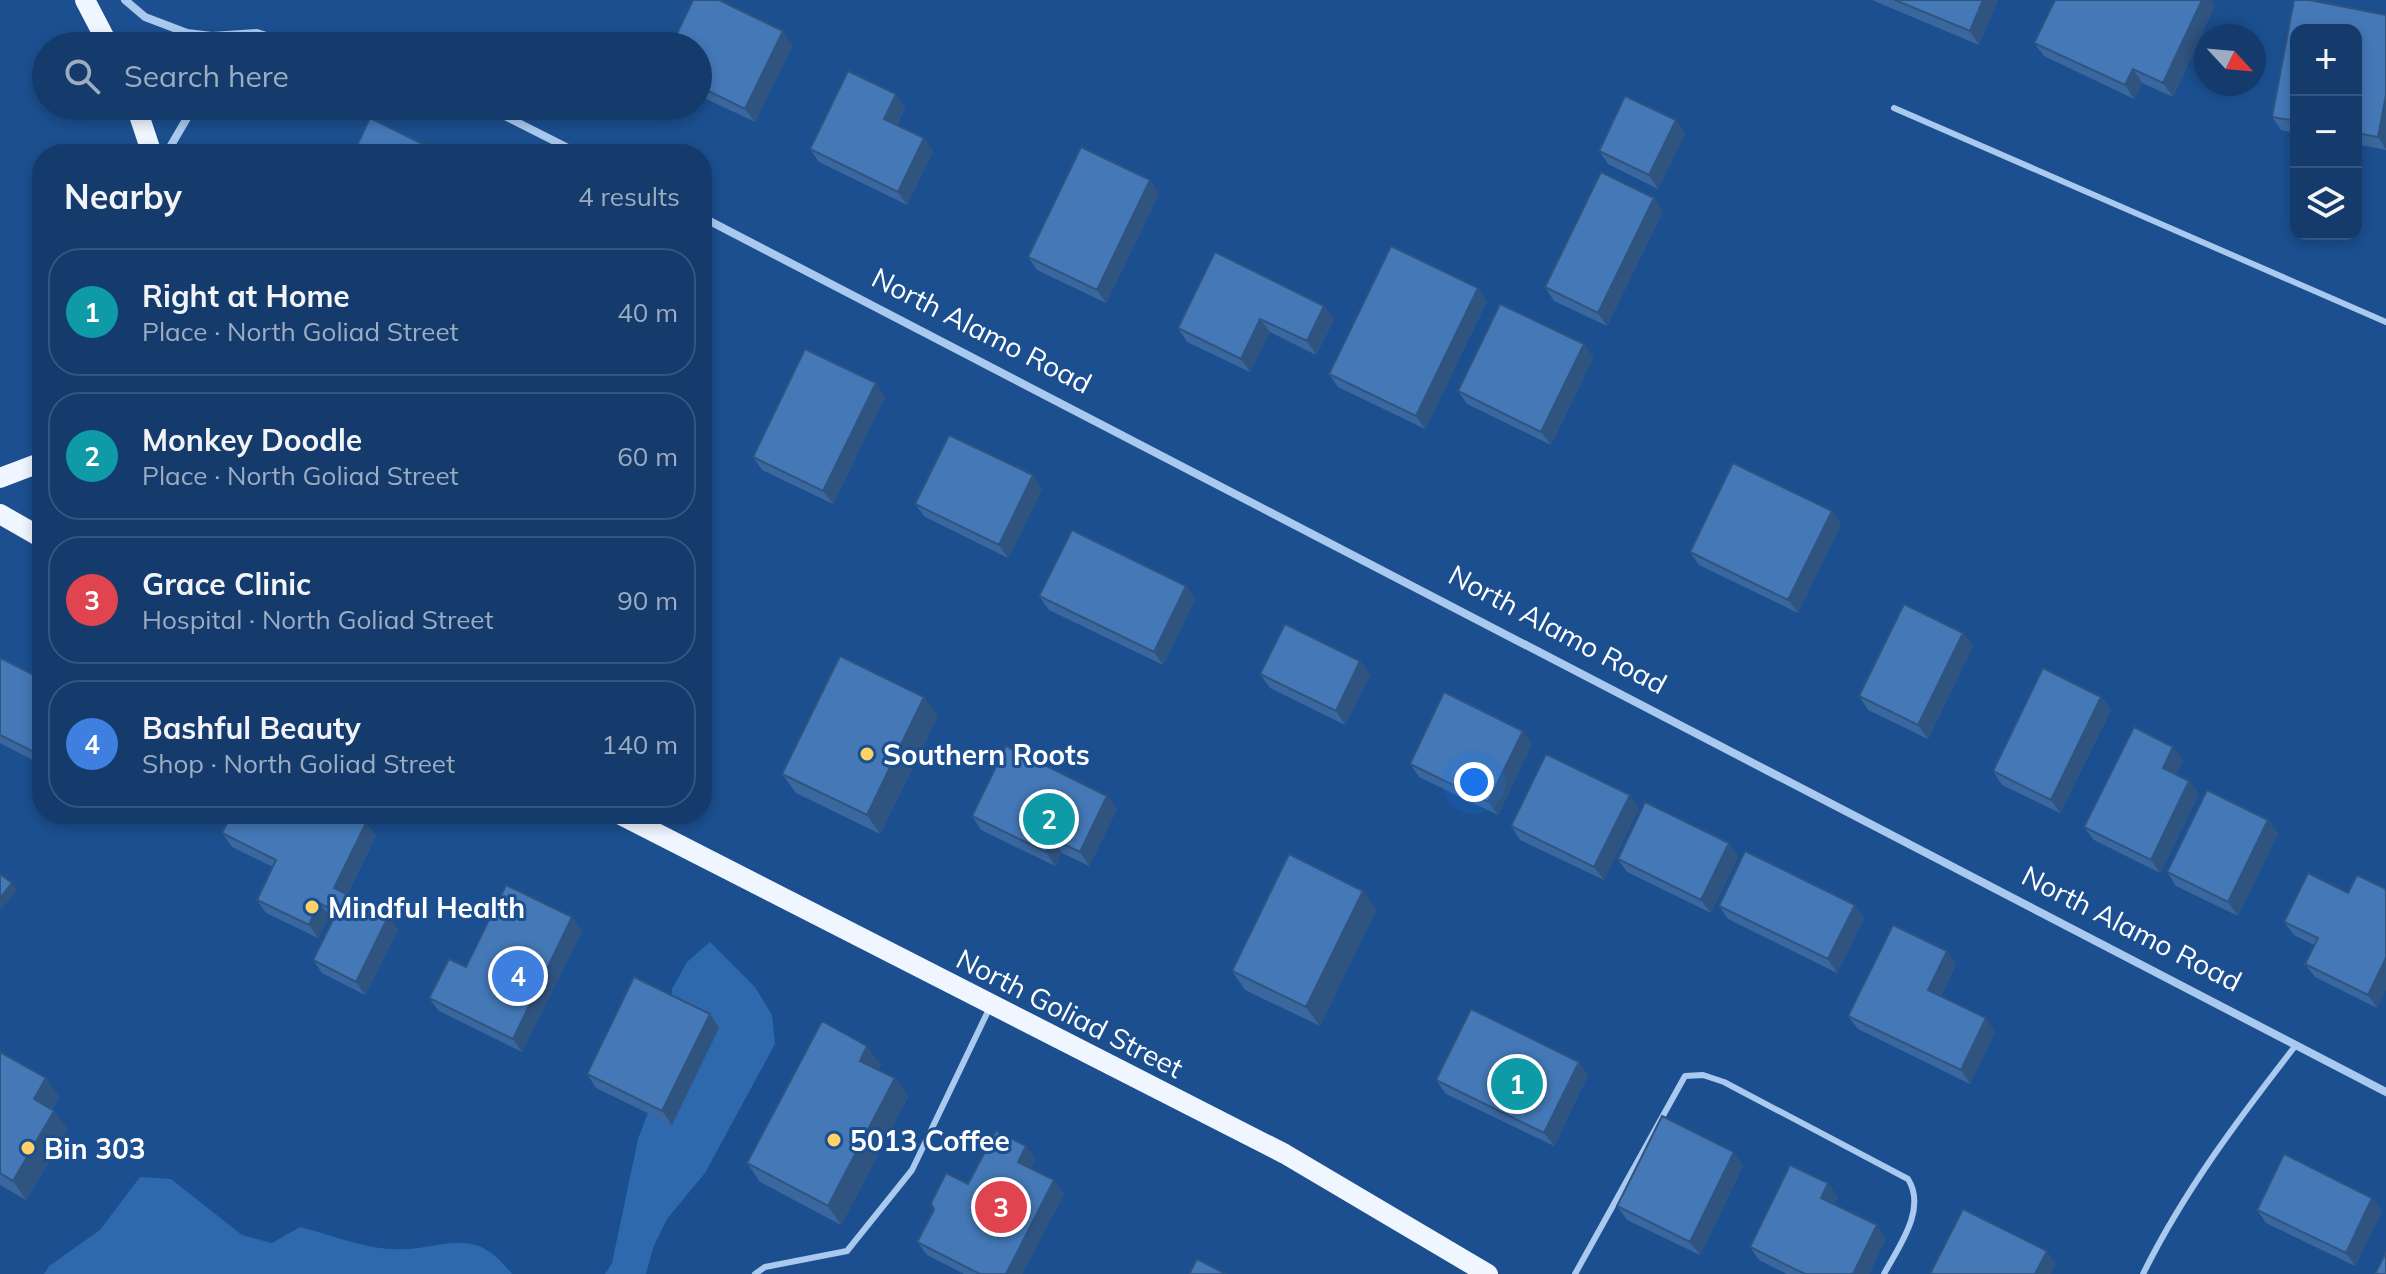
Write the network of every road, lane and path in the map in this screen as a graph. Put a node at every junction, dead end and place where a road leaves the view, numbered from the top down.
1 (85, 0) edge
2 (125, 0) edge
3 (102, 32) edge
4 (184, 32) edge
5 (1894, 108) dead end
6 (141, 120) edge
7 (186, 120) edge
8 (513, 120) edge
9 (149, 144) edge
10 (172, 144) edge
11 (560, 144) edge
12 (712, 222) edge
13 (2386, 322) edge
14 (32, 466) edge
15 (0, 478) edge
16 (0, 514) edge
17 (32, 532) edge
18 (639, 824) edge
19 (992, 1004) junction
20 (2296, 1045) junction
21 (2386, 1092) edge
22 (755, 1274) edge
23 (1488, 1274) edge
24 (1575, 1274) edge
25 (1884, 1274) edge
26 (2143, 1274) edge

1 - 3 main road
2 - 4 street
5 - 13 lane
6 - 9 main road
7 - 10 street
8 - 11 street
12 - 20 street, North Alamo Road
14 - 15 main road
16 - 17 main road
18 - 19 main road, North Goliad Street
19 - 22 lane
19 - 23 main road, North Goliad Street
20 - 21 street, North Alamo Road
20 - 26 lane
24 - 25 lane

